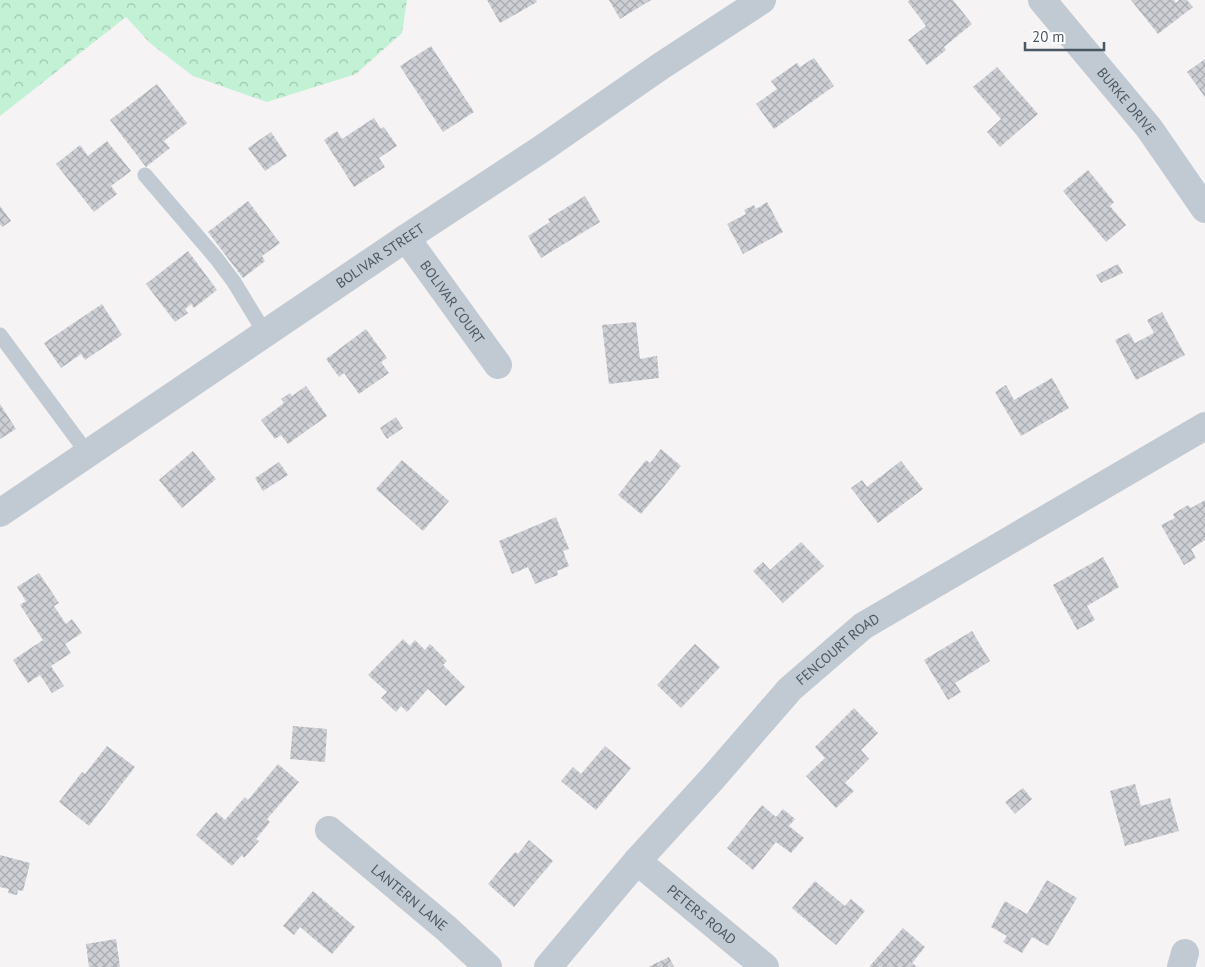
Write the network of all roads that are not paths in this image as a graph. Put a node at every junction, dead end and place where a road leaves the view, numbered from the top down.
1 (762, 0) edge
2 (1042, 0) edge
3 (145, 175) dead end
4 (1205, 209) edge
5 (406, 238) junction
6 (266, 333) junction
7 (0, 335) edge
8 (498, 365) dead end
9 (1205, 426) edge
10 (88, 454) junction
11 (0, 513) edge
12 (329, 830) dead end
13 (637, 861) junction
14 (488, 967) edge
15 (548, 967) edge
16 (765, 967) edge

1 - 5 street, BOLIVAR STREET
2 - 4 street, BURKE DRIVE
3 - 6 lane
5 - 6 street, BOLIVAR STREET
5 - 8 street, BOLIVAR COURT
6 - 10 street, BOLIVAR STREET
7 - 10 lane
9 - 13 street, FENCOURT ROAD
10 - 11 street, BOLIVAR STREET
12 - 14 street, LANTERN LANE
13 - 15 street, FENCOURT ROAD
13 - 16 street, PETERS ROAD

